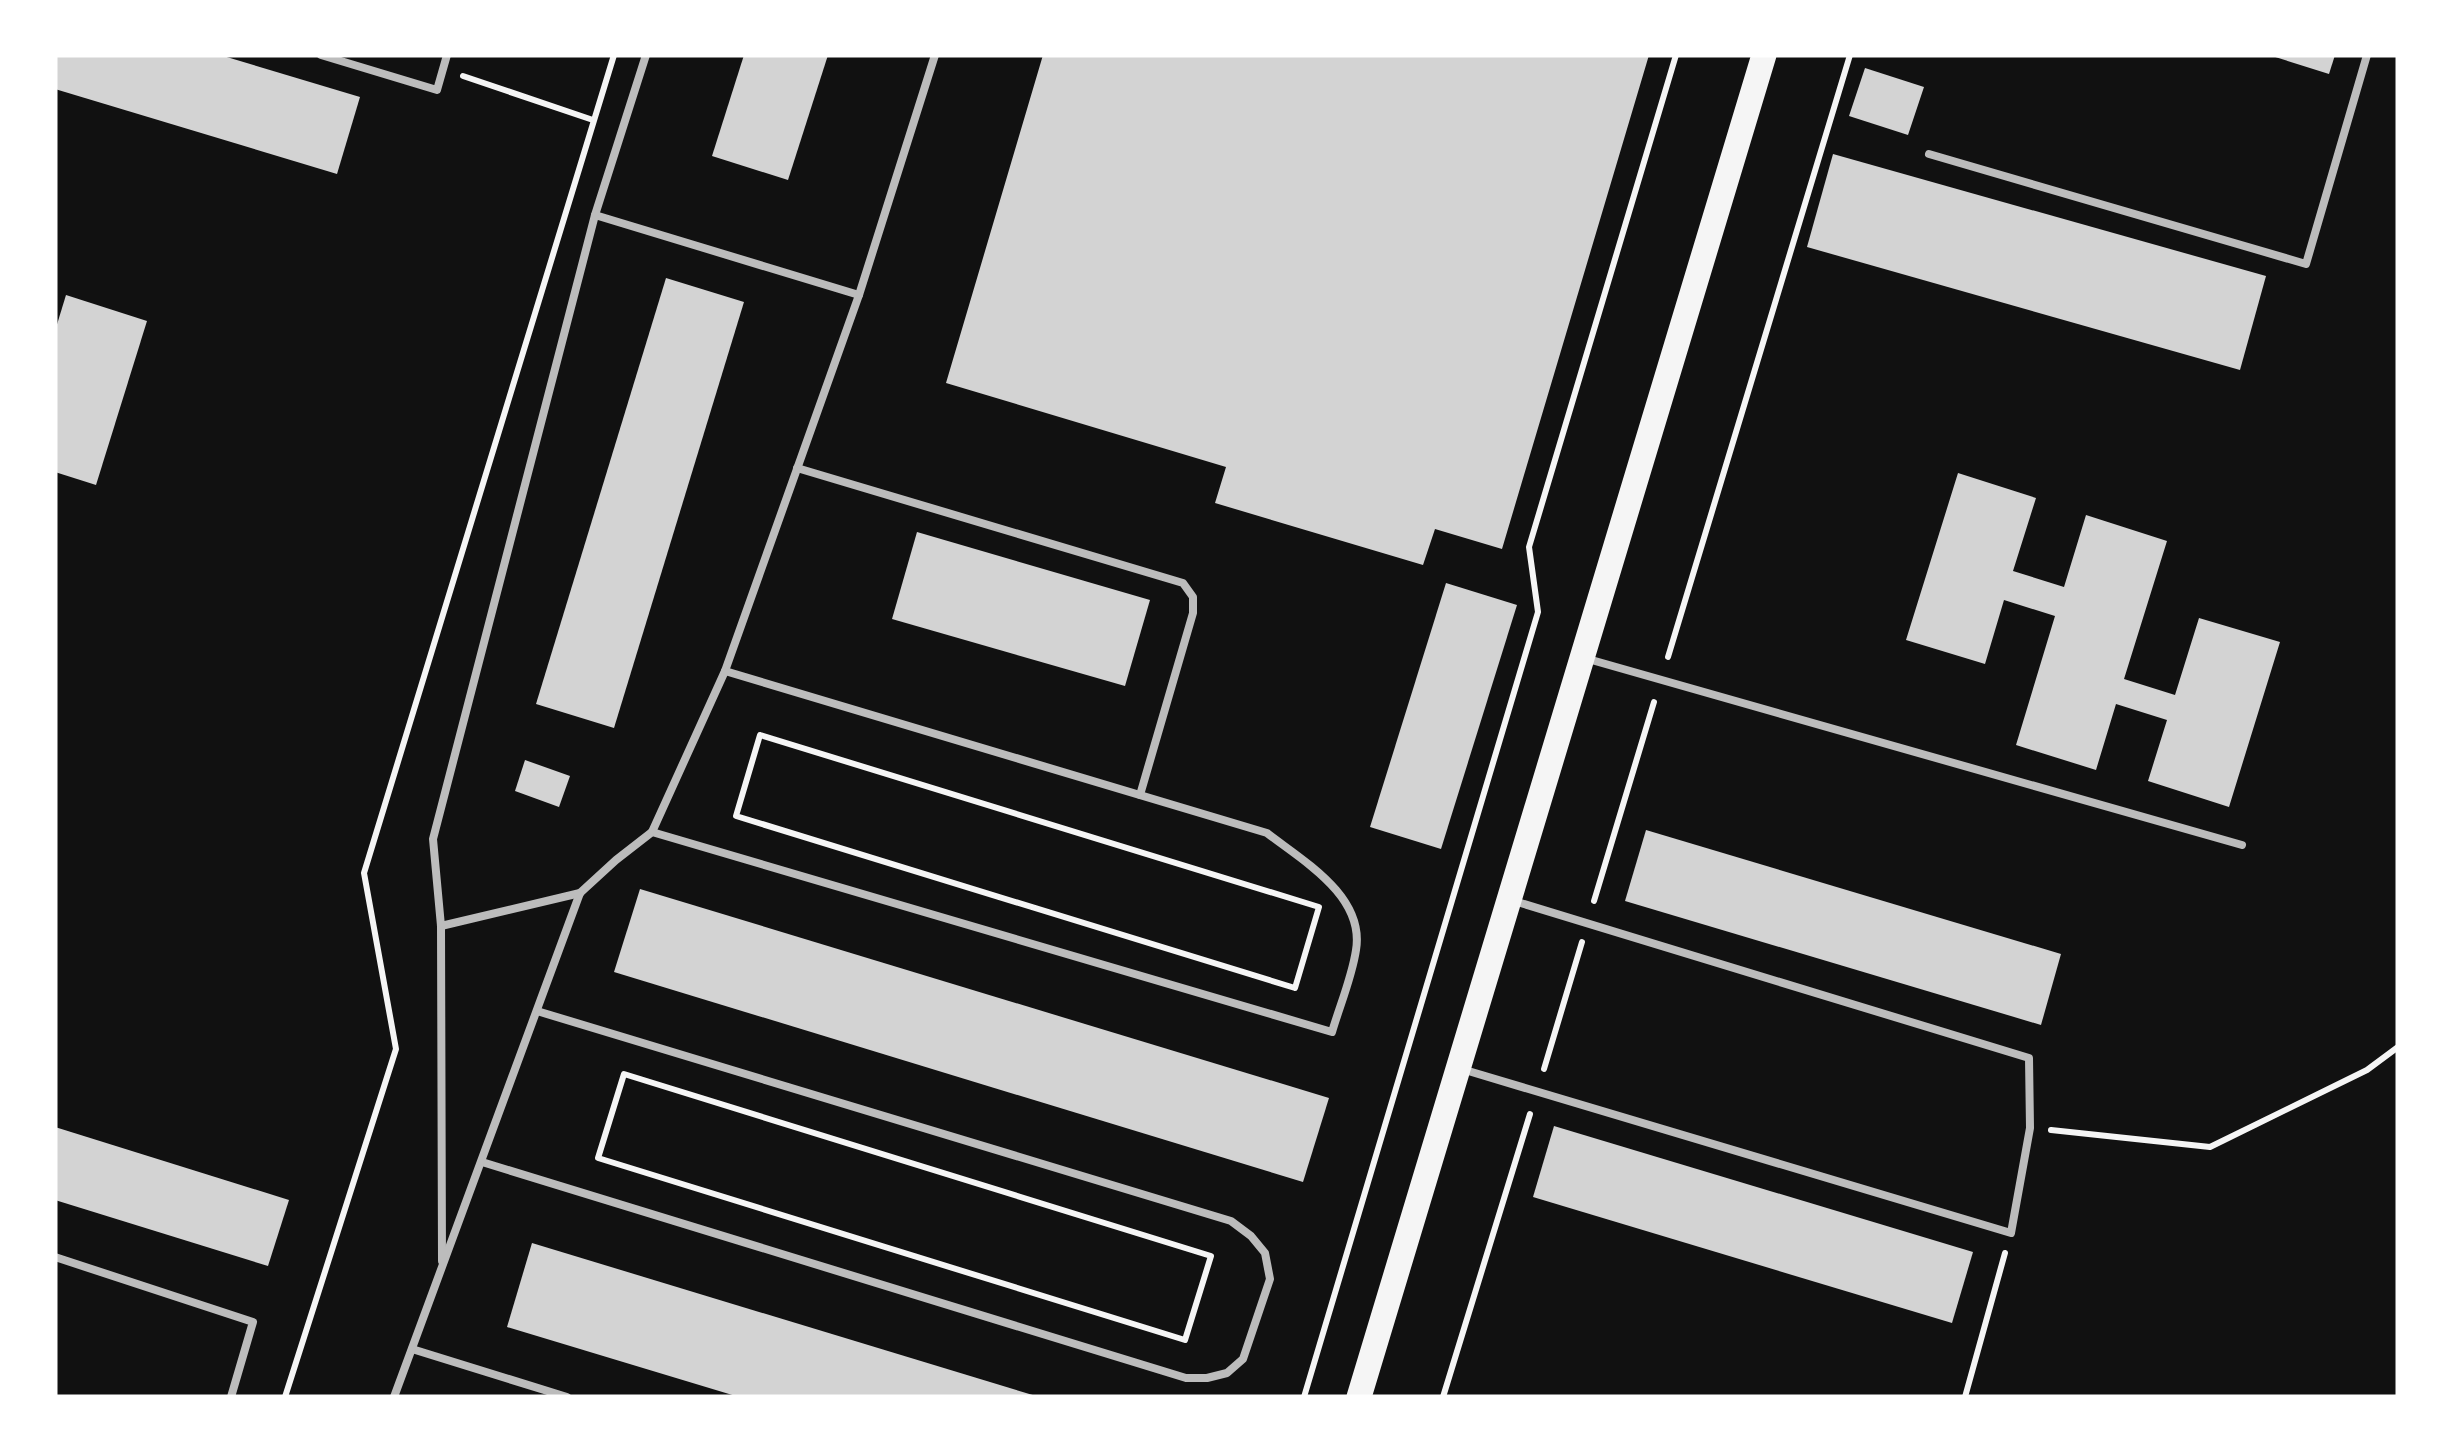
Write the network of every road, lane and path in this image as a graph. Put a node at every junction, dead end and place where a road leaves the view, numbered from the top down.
1 (321, 55) edge
2 (447, 55) edge
3 (646, 55) edge
4 (935, 55) edge
5 (1676, 55) edge
6 (1764, 55) edge
7 (1850, 55) edge
8 (2367, 55) edge
9 (443, 70) junction
10 (593, 120) dead end
11 (1929, 154) dead end
12 (595, 215) junction
13 (859, 294) junction
14 (797, 468) junction
15 (1582, 658) junction
16 (724, 672) junction
17 (1661, 680) junction
18 (760, 735) joint
19 (1140, 795) junction
20 (652, 832) junction
21 (2242, 845) dead end
22 (580, 893) junction
23 (1509, 900) junction
24 (1588, 923) junction
25 (441, 926) junction
26 (537, 1011) junction
27 (2398, 1047) edge
28 (1458, 1068) junction
29 (1536, 1092) junction
30 (2030, 1128) junction
31 (482, 1162) junction
32 (2011, 1233) junction
33 (55, 1257) edge
34 (442, 1268) junction
35 (1185, 1340) joint
36 (412, 1349) junction
37 (231, 1397) edge
38 (394, 1397) edge
39 (567, 1397) edge
40 (1304, 1397) edge
41 (1359, 1397) edge
42 (1443, 1397) edge
43 (1966, 1397) edge

1 - 9 lane
2 - 9 lane
3 - 12 lane
4 - 13 lane
5 - 40 path
6 - 15 main road
7 - 17 path
8 - 11 lane
9 - 10 path
12 - 13 lane
12 - 25 lane
13 - 14 lane
14 - 16 lane
14 - 19 lane
15 - 17 lane
15 - 23 main road
16 - 19 lane
16 - 20 lane
17 - 21 lane
17 - 24 path
18 - 18 path
19 - 20 lane
20 - 22 lane
22 - 25 lane
22 - 26 lane
23 - 24 lane
23 - 28 main road
24 - 29 path
24 - 30 lane
25 - 34 lane
26 - 31 lane
26 - 31 lane
27 - 30 path
28 - 29 lane
28 - 41 main road
29 - 32 lane
29 - 42 path
30 - 32 lane
31 - 34 lane
32 - 43 path
33 - 37 lane
34 - 36 lane
35 - 35 path
36 - 38 lane
36 - 39 lane

